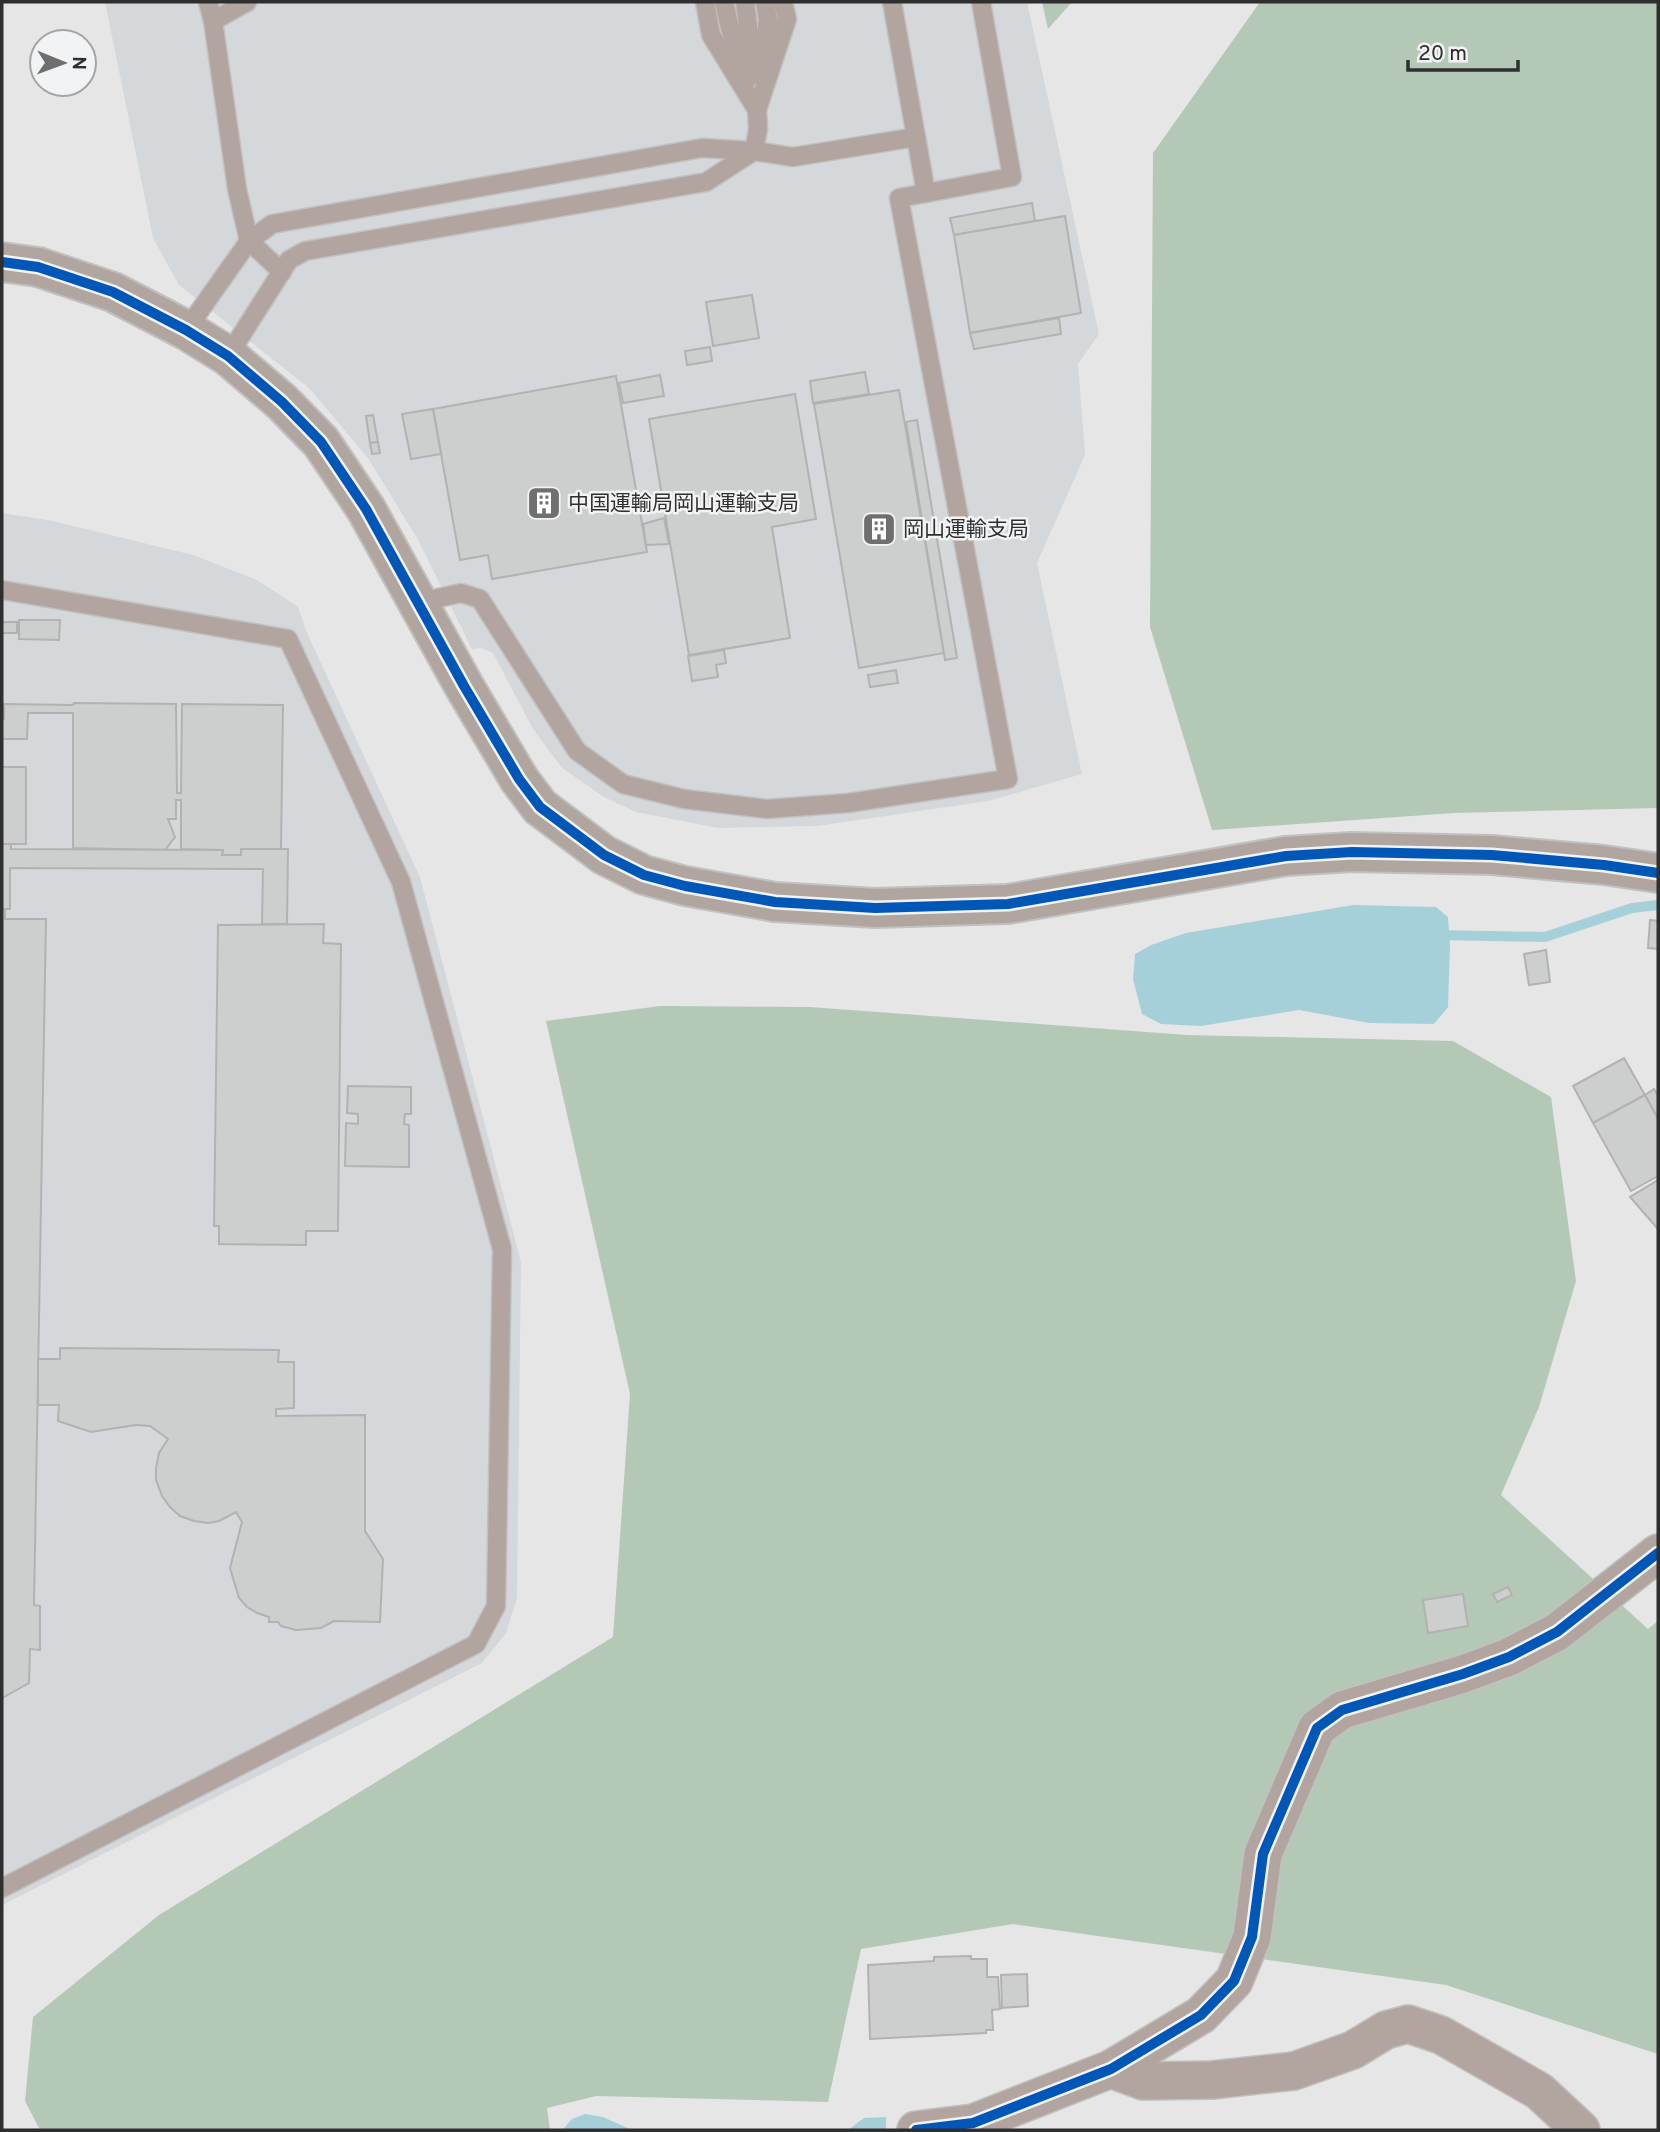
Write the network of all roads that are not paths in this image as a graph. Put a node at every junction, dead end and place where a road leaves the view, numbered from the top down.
1 (208, 2) edge
2 (247, 2) edge
3 (705, 2) edge
4 (724, 2) edge
5 (745, 2) edge
6 (765, 2) edge
7 (783, 2) edge
8 (892, 2) edge
9 (981, 2) edge
10 (213, 22) junction
11 (757, 110) junction
12 (916, 137) junction
13 (754, 151) junction
14 (926, 193) junction
15 (249, 241) junction
16 (2, 262) edge
17 (282, 272) junction
18 (186, 330) junction
19 (228, 356) junction
20 (2, 590) edge
21 (420, 603) junction
22 (1658, 873) edge
23 (1658, 1553) edge
24 (2, 1888) edge
25 (1111, 2069) junction
26 (916, 2130) edge
27 (1581, 2130) edge

1 - 10 lane
2 - 10 lane
3 - 11 lane
4 - 11 lane
5 - 11 lane
6 - 11 lane
7 - 11 lane
8 - 12 lane
9 - 14 lane
10 - 15 lane
11 - 13 lane
12 - 13 lane
12 - 14 lane
13 - 15 lane
13 - 17 lane
14 - 21 lane
15 - 17 lane
15 - 18 lane
16 - 18 street
17 - 19 lane
18 - 19 street
19 - 21 street
20 - 24 lane
21 - 22 street
23 - 25 street
25 - 26 street
25 - 27 street

